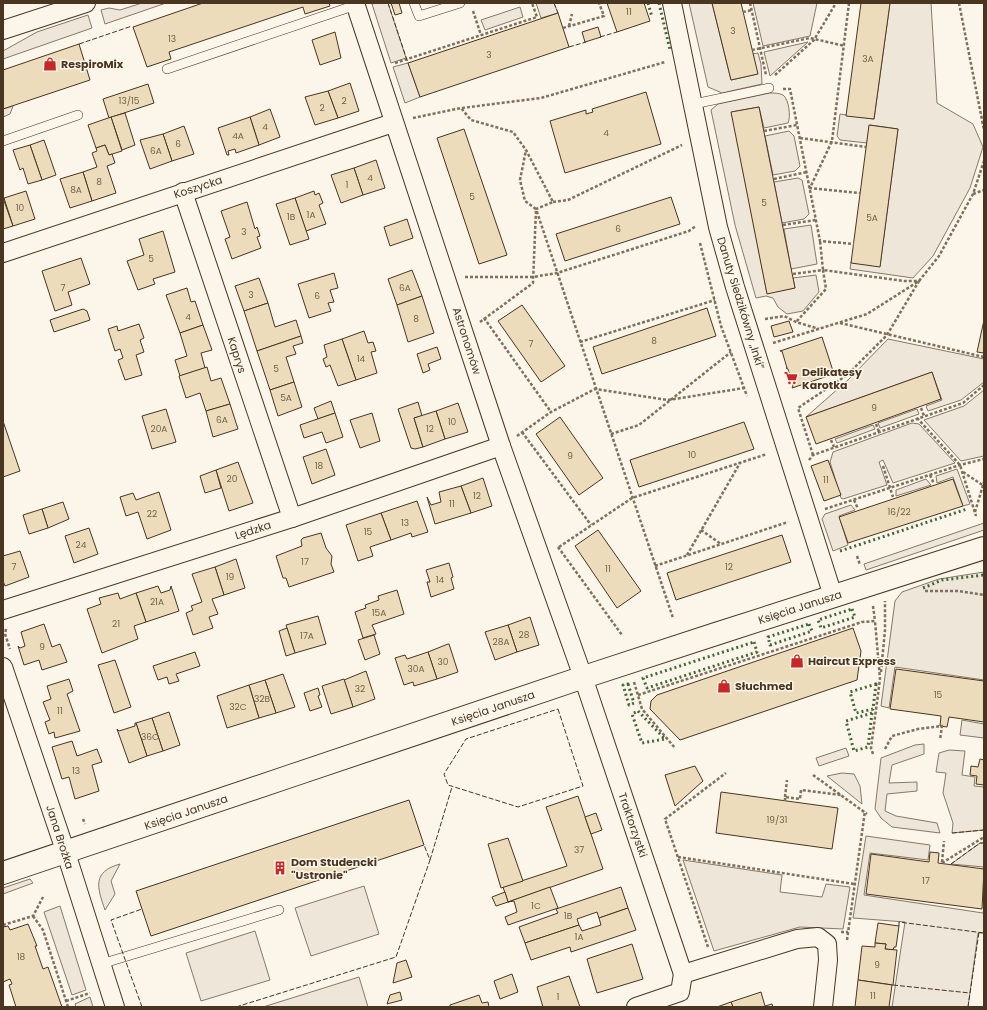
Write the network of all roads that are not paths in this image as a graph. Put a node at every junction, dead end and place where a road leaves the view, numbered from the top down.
1 (86, 3) edge
2 (414, 3) edge
3 (460, 3) edge
4 (672, 3) edge
5 (355, 4) edge
6 (3, 30) edge
7 (166, 69) dead end
8 (768, 84) road end
9 (694, 104) junction
10 (78, 115) dead end
11 (400, 121) junction
12 (3, 141) edge
13 (183, 192) junction
14 (3, 253) edge
15 (508, 442) junction
16 (292, 518) junction
17 (984, 548) edge
18 (833, 596) junction
19 (3, 610) edge
20 (3, 668) edge
21 (583, 677) junction
22 (66, 853) junction
23 (3, 873) edge
24 (278, 910) dead end
25 (101, 964) junction
26 (683, 974) junction
27 (115, 1007) edge
28 (636, 1007) edge
29 (823, 1007) edge

1 - 6 street
2 - 3 lane
4 - 9 street, Danuty Siedzikówny „Inki”
5 - 7 lane
5 - 11 street, Astronomów
8 - 9 lane
9 - 18 street, Danuty Siedzikówny „Inki”
10 - 12 lane
11 - 13 street, Koszycka
11 - 15 street, Astronomów
13 - 14 street, Koszycka
13 - 16 street, Kaprys
15 - 16 street, Lędzka
15 - 21 street, Astronomów
16 - 19 street, Lędzka
17 - 18 street, Księcia Janusza
18 - 21 street, Księcia Janusza
20 - 22 street, Jana Brożka
21 - 22 street, Księcia Janusza
21 - 26 street, Traktorzystki
22 - 23 street, Księcia Janusza
22 - 25 street, Jana Brożka
24 - 25 lane
25 - 27 street, Jana Brożka
26 - 28 street
26 - 29 street

